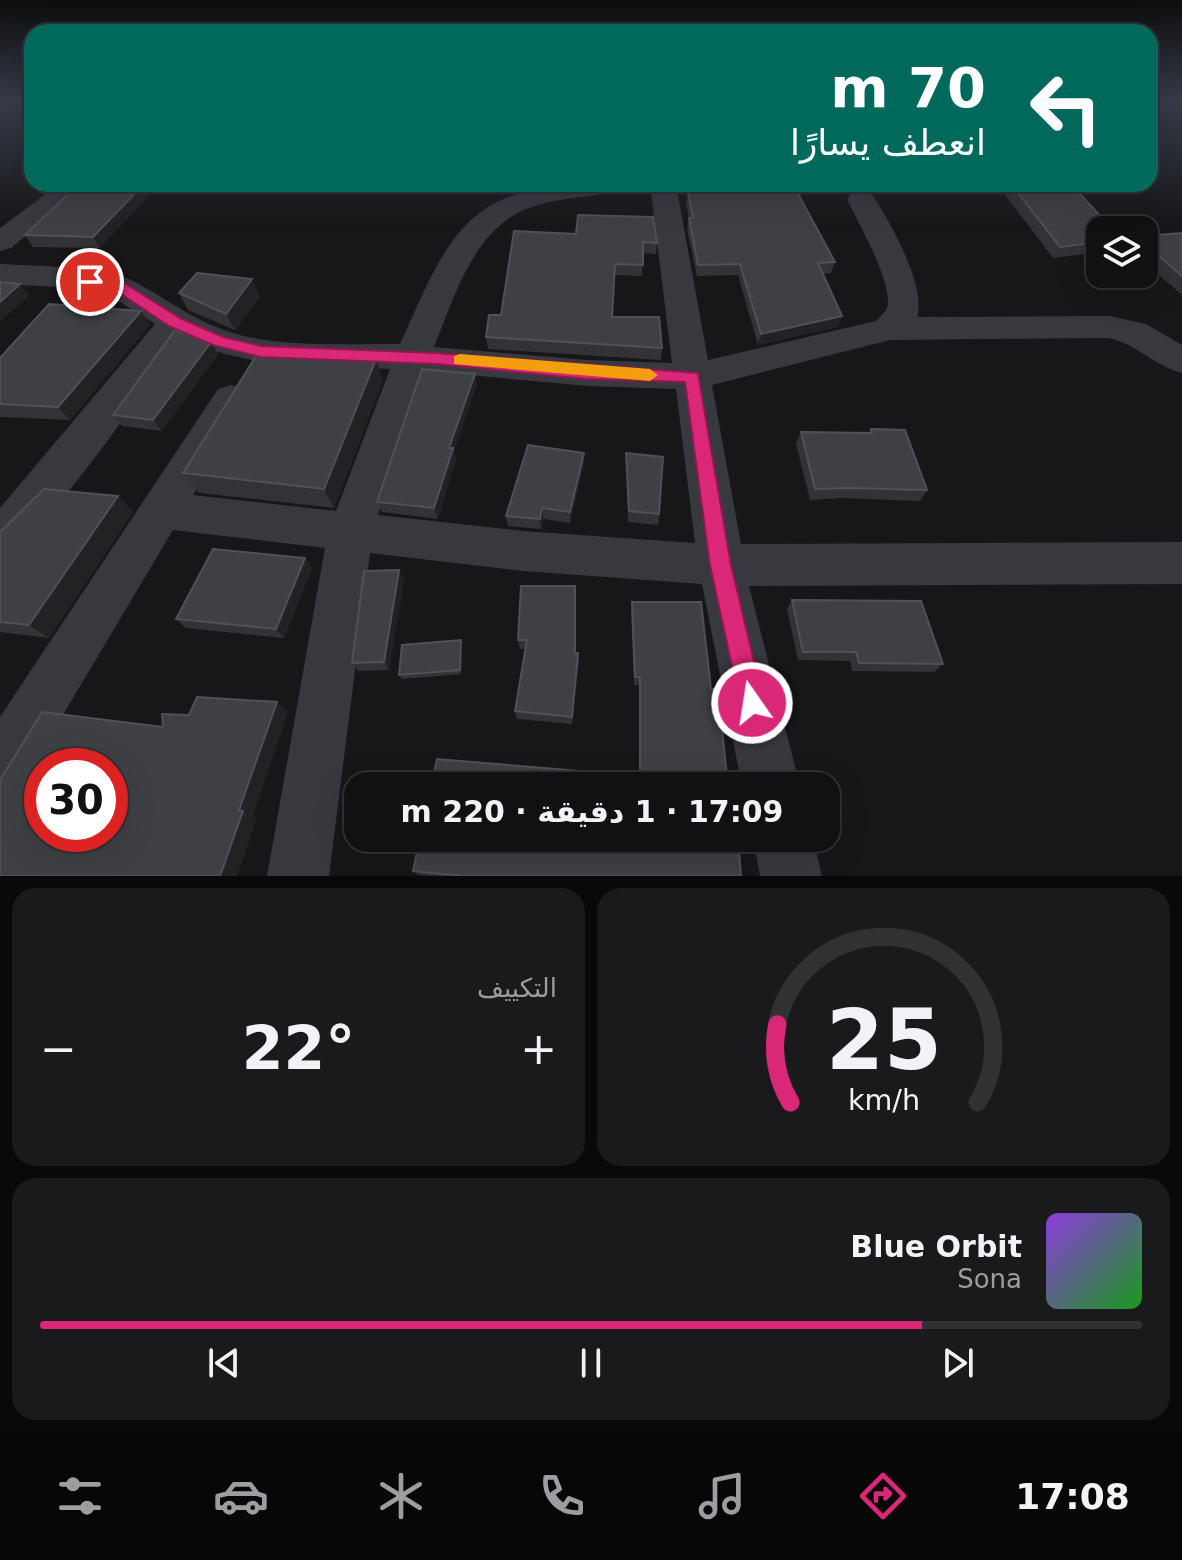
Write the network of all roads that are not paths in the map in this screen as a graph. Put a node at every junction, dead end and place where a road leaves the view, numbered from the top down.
1 (66, 192) edge
2 (570, 192) edge
3 (664, 192) edge
4 (861, 199) dead end
5 (0, 242) edge
6 (0, 274) edge
7 (175, 322) junction
8 (888, 329) junction
9 (261, 352) junction
10 (412, 357) junction
11 (1182, 361) edge
12 (692, 377) junction
13 (159, 510) junction
14 (350, 532) junction
15 (0, 536) edge
16 (1182, 563) edge
17 (721, 565) junction
18 (0, 767) edge
19 (768, 772) edge
20 (786, 852) edge
21 (298, 876) edge
22 (791, 876) edge

1 - 5 street
2 - 10 street
3 - 12 street
4 - 8 street
6 - 7 street
7 - 9 street
7 - 15 street
8 - 11 street
8 - 12 street
9 - 10 street
9 - 13 street
10 - 12 street
10 - 14 street
12 - 17 street
13 - 14 street
13 - 18 street
14 - 17 street
14 - 21 street
16 - 17 street
17 - 19 street
20 - 22 street

